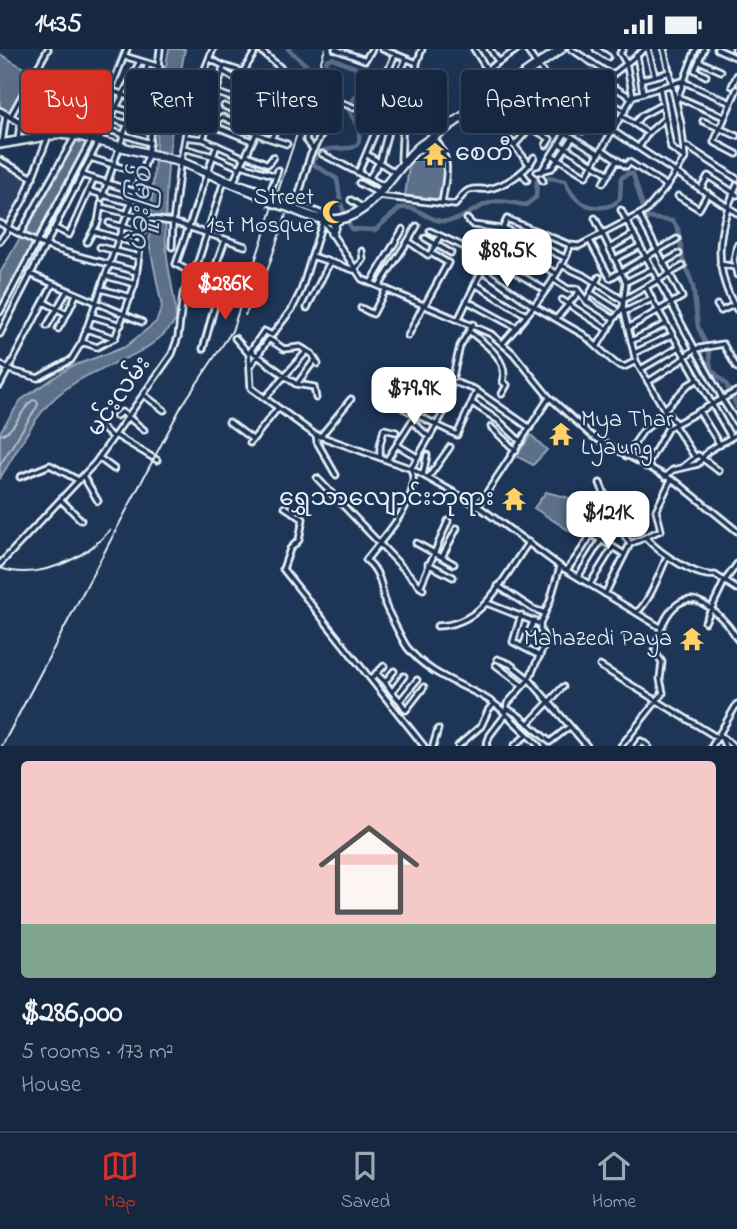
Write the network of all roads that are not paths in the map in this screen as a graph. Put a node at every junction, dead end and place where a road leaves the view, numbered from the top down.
1 (48, 49) edge
2 (127, 49) edge
3 (160, 49) edge
4 (213, 49) edge
5 (335, 49) edge
6 (372, 49) edge
7 (383, 49) edge
8 (422, 49) edge
9 (474, 49) edge
10 (490, 49) edge
11 (505, 49) edge
12 (518, 49) edge
13 (526, 49) edge
14 (556, 49) edge
15 (570, 49) edge
16 (596, 49) edge
17 (622, 49) edge
18 (647, 49) edge
19 (664, 49) edge
20 (696, 49) edge
21 (704, 49) edge
22 (717, 49) edge
23 (261, 51) edge
24 (254, 54) dead end
25 (395, 54) junction
26 (124, 55) junction
27 (509, 55) junction
28 (637, 55) junction
29 (608, 57) dead end
30 (737, 58) edge
31 (209, 59) junction
32 (406, 59) junction
33 (140, 61) junction
34 (498, 61) junction
35 (699, 61) junction
36 (417, 62) junction
37 (626, 63) junction
38 (148, 64) junction
39 (536, 64) junction
40 (160, 67) junction
41 (223, 68) junction
42 (36, 70) edge
43 (136, 70) edge
44 (146, 70) edge
45 (160, 70) edge
46 (204, 70) edge
47 (282, 70) edge
48 (389, 70) edge
49 (401, 70) edge
50 (416, 70) edge
51 (488, 70) joint
52 (527, 70) edge
53 (527, 70) edge
54 (540, 70) edge
55 (603, 70) edge
56 (721, 71) dead end
57 (615, 72) edge
58 (670, 72) junction
59 (232, 75) edge
60 (737, 75) edge
61 (655, 76) junction
62 (706, 76) dead end
63 (643, 79) junction
64 (682, 81) junction
65 (112, 83) edge
66 (218, 85) edge
67 (672, 86) junction
68 (732, 86) dead end
69 (615, 87) edge
70 (660, 89) junction
71 (737, 89) edge
72 (112, 91) edge
73 (126, 92) edge
74 (643, 93) junction
75 (124, 96) junction
76 (632, 97) junction
77 (678, 97) junction
78 (20, 99) edge
79 (342, 103) dead end
80 (731, 103) junction
81 (663, 104) junction
82 (615, 105) edge
83 (224, 106) dead end
84 (118, 108) junction
85 (356, 108) edge
86 (232, 109) edge
87 (126, 110) edge
88 (625, 111) junction
89 (5, 114) edge
90 (461, 115) edge
91 (622, 116) junction
92 (112, 117) edge
93 (724, 117) junction
94 (665, 118) junction
95 (232, 121) edge
96 (703, 121) dead end
97 (20, 123) junction
98 (218, 123) edge
99 (634, 124) junction
100 (126, 126) edge
101 (218, 127) edge
102 (615, 128) edge
103 (719, 128) junction
104 (112, 131) edge
105 (615, 131) edge
106 (97, 133) edge
107 (102, 133) edge
108 (151, 133) edge
109 (186, 133) edge
110 (205, 133) edge
111 (256, 133) joint
112 (274, 133) edge
113 (307, 133) edge
114 (322, 133) edge
115 (376, 133) edge
116 (388, 133) edge
117 (402, 133) edge
118 (504, 133) edge
119 (523, 133) edge
120 (541, 133) edge
121 (566, 133) joint
122 (612, 133) edge
123 (648, 133) junction
124 (60, 134) joint
125 (123, 135) junction
126 (46, 136) junction
127 (432, 136) junction
128 (737, 136) edge
129 (77, 137) junction
130 (185, 137) junction
131 (573, 137) junction
132 (203, 139) junction
133 (271, 139) junction
134 (253, 141) junction
135 (18, 142) junction
136 (94, 142) junction
137 (149, 143) junction
138 (559, 143) junction
139 (287, 144) dead end
140 (1, 145) edge
141 (217, 145) junction
142 (546, 145) dead end
143 (737, 145) edge
144 (514, 146) junction
145 (639, 147) junction
146 (684, 147) junction
147 (183, 148) junction
148 (565, 148) junction
149 (119, 149) junction
150 (314, 149) junction
151 (601, 152) junction
152 (735, 153) edge
153 (322, 154) dead end
154 (368, 155) junction
155 (552, 155) junction
156 (213, 156) junction
157 (148, 157) junction
158 (246, 157) junction
159 (273, 157) dead end
160 (534, 157) dead end
161 (91, 158) junction
162 (685, 158) junction
163 (558, 159) junction
164 (0, 160) edge
165 (401, 160) junction
166 (617, 160) junction
167 (380, 162) junction
168 (179, 163) junction
169 (113, 165) junction
170 (594, 165) junction
171 (530, 166) junction
172 (241, 167) junction
173 (278, 170) dead end
174 (359, 171) junction
175 (394, 171) junction
176 (207, 172) junction
177 (521, 172) junction
178 (676, 172) junction
179 (142, 174) junction
180 (609, 174) junction
181 (82, 175) junction
182 (276, 176) junction
183 (370, 177) junction
184 (33, 178) junction
185 (94, 179) junction
186 (737, 179) edge
187 (224, 180) junction
188 (527, 180) dead end
189 (234, 182) junction
190 (107, 183) junction
191 (359, 183) dead end
192 (603, 183) dead end
193 (382, 185) junction
194 (737, 185) edge
195 (667, 186) junction
196 (701, 188) junction
197 (89, 191) junction
198 (136, 191) junction
199 (708, 193) junction
200 (376, 194) junction
201 (735, 194) edge
202 (103, 197) junction
203 (678, 197) dead end
204 (269, 200) junction
205 (351, 200) dead end
206 (132, 202) junction
207 (281, 204) junction
208 (442, 204) junction
209 (145, 206) junction
210 (296, 206) junction
211 (728, 207) junction
212 (363, 208) junction
213 (621, 210) dead end
214 (737, 213) edge
215 (639, 214) junction
216 (128, 215) junction
217 (146, 218) junction
218 (346, 218) junction
219 (595, 218) dead end
220 (323, 219) junction
221 (467, 219) dead end
222 (626, 221) junction
223 (171, 222) junction
224 (0, 223) edge
225 (109, 223) dead end
226 (417, 226) dead end
227 (123, 227) junction
228 (188, 227) junction
229 (8, 228) junction
230 (55, 228) junction
231 (502, 228) junction
232 (403, 229) dead end
233 (93, 231) junction
234 (430, 231) dead end
235 (143, 232) junction
236 (207, 233) junction
237 (332, 233) junction
238 (20, 234) junction
239 (603, 234) junction
240 (634, 234) junction
241 (440, 236) junction
242 (425, 238) dead end
243 (119, 239) junction
244 (677, 239) dead end
245 (225, 240) junction
246 (0, 241) edge
247 (408, 241) junction
248 (590, 241) junction
249 (37, 242) junction
250 (88, 242) dead end
251 (496, 242) junction
252 (137, 244) dead end
253 (435, 244) junction
254 (737, 244) edge
255 (570, 245) junction
256 (45, 246) junction
257 (245, 246) dead end
258 (640, 246) junction
259 (100, 247) dead end
260 (172, 247) dead end
261 (610, 248) junction
262 (737, 250) edge
263 (115, 251) junction
264 (362, 251) dead end
265 (657, 251) junction
266 (431, 253) junction
267 (451, 253) dead end
268 (679, 254) dead end
269 (312, 256) junction
270 (139, 257) junction
271 (488, 257) junction
272 (646, 257) junction
273 (565, 258) junction
274 (615, 259) junction
275 (217, 262) dead end
276 (330, 262) junction
277 (663, 263) junction
278 (111, 264) junction
279 (720, 264) junction
280 (561, 265) junction
281 (683, 266) dead end
282 (736, 267) edge
283 (652, 269) junction
284 (354, 270) junction
285 (482, 270) junction
286 (137, 271) junction
287 (621, 271) junction
288 (556, 273) junction
289 (30, 274) junction
290 (669, 274) junction
291 (196, 275) junction
292 (737, 275) edge
293 (106, 276) junction
294 (599, 277) dead end
295 (209, 279) dead end
296 (553, 279) junction
297 (659, 281) junction
298 (626, 282) junction
299 (370, 283) junction
300 (53, 284) junction
301 (135, 284) junction
302 (475, 284) junction
303 (596, 284) junction
304 (379, 286) junction
305 (646, 287) junction
306 (101, 289) junction
307 (386, 289) junction
308 (545, 289) junction
309 (67, 291) junction
310 (579, 292) junction
311 (591, 293) junction
312 (76, 295) junction
313 (131, 297) junction
314 (587, 299) junction
315 (652, 299) junction
316 (562, 300) dead end
317 (622, 300) junction
318 (467, 301) junction
319 (44, 302) junction
320 (96, 303) junction
321 (568, 304) junction
322 (671, 304) junction
323 (424, 305) junction
324 (533, 305) junction
325 (717, 305) dead end
326 (734, 305) junction
327 (623, 307) junction
328 (57, 309) junction
329 (307, 309) dead end
330 (361, 309) dead end
331 (616, 309) dead end
332 (737, 310) edge
333 (659, 311) junction
334 (0, 312) edge
335 (624, 312) junction
336 (66, 313) junction
337 (126, 313) junction
338 (527, 315) junction
339 (91, 316) junction
340 (459, 318) junction
341 (556, 319) junction
342 (614, 319) junction
343 (142, 322) dead end
344 (473, 324) junction
345 (666, 324) junction
346 (121, 325) junction
347 (47, 326) dead end
348 (517, 328) junction
349 (628, 328) junction
350 (58, 329) dead end
351 (86, 330) junction
352 (608, 330) junction
353 (469, 331) junction
354 (0, 334) edge
355 (672, 335) junction
356 (408, 336) dead end
357 (270, 337) junction
358 (115, 338) junction
359 (235, 338) dead end
360 (631, 341) junction
361 (82, 342) junction
362 (503, 343) junction
363 (597, 347) junction
364 (679, 347) junction
365 (203, 349) dead end
366 (695, 349) junction
367 (307, 351) junction
368 (250, 352) junction
369 (634, 353) junction
370 (258, 355) junction
371 (737, 355) edge
372 (684, 357) junction
373 (732, 359) junction
374 (636, 361) junction
375 (0, 364) edge
376 (249, 366) junction
377 (737, 368) edge
378 (641, 369) junction
379 (9, 370) junction
380 (284, 375) junction
381 (697, 380) junction
382 (450, 381) junction
383 (648, 382) junction
384 (297, 384) junction
385 (0, 385) edge
386 (737, 391) edge
387 (476, 393) junction
388 (502, 394) dead end
389 (144, 395) junction
390 (406, 395) dead end
391 (549, 397) junction
392 (723, 397) junction
393 (265, 398) junction
394 (316, 398) dead end
395 (351, 399) dead end
396 (472, 403) junction
397 (711, 404) junction
398 (446, 406) junction
399 (278, 408) junction
400 (403, 408) dead end
401 (164, 410) dead end
402 (665, 411) junction
403 (699, 411) junction
404 (116, 417) dead end
405 (128, 417) junction
406 (229, 422) dead end
407 (97, 423) dead end
408 (737, 423) edge
409 (675, 424) junction
410 (436, 425) junction
411 (491, 427) dead end
412 (530, 428) junction
413 (144, 430) dead end
414 (396, 432) dead end
415 (737, 434) edge
416 (318, 435) junction
417 (114, 436) junction
418 (429, 437) junction
419 (731, 437) junction
420 (522, 442) junction
421 (397, 445) junction
422 (720, 445) junction
423 (450, 447) dead end
424 (516, 451) junction
425 (427, 454) dead end
426 (626, 456) junction
427 (380, 457) junction
428 (417, 457) junction
429 (695, 457) junction
430 (99, 458) junction
431 (702, 458) junction
432 (157, 460) dead end
433 (387, 460) junction
434 (646, 467) junction
435 (683, 467) junction
436 (411, 468) junction
437 (114, 469) dead end
438 (719, 471) dead end
439 (336, 475) dead end
440 (83, 476) junction
441 (20, 477) dead end
442 (426, 477) junction
443 (665, 477) junction
444 (317, 478) dead end
445 (671, 479) junction
446 (78, 480) junction
447 (600, 483) dead end
448 (61, 500) junction
449 (99, 501) dead end
450 (609, 505) junction
451 (478, 506) junction
452 (285, 507) dead end
453 (81, 520) dead end
454 (449, 521) dead end
455 (457, 528) dead end
456 (737, 531) edge
457 (590, 534) junction
458 (647, 539) junction
459 (601, 540) junction
460 (380, 543) junction
461 (416, 543) dead end
462 (529, 543) junction
463 (629, 544) junction
464 (613, 547) junction
465 (433, 553) junction
466 (624, 555) junction
467 (442, 557) junction
468 (667, 557) junction
469 (0, 564) edge
470 (428, 564) junction
471 (454, 564) dead end
472 (737, 564) edge
473 (561, 567) junction
474 (567, 570) junction
475 (453, 577) dead end
476 (578, 577) junction
477 (724, 582) junction
478 (590, 584) junction
479 (498, 586) junction
480 (737, 589) edge
481 (605, 594) junction
482 (487, 603) junction
483 (710, 608) junction
484 (545, 613) junction
485 (636, 613) junction
486 (521, 615) junction
487 (534, 620) junction
488 (705, 622) dead end
489 (540, 624) junction
490 (437, 627) dead end
491 (660, 627) junction
492 (737, 639) edge
493 (523, 646) junction
494 (540, 656) junction
495 (497, 659) dead end
496 (496, 665) dead end
497 (384, 666) dead end
498 (600, 666) dead end
499 (394, 671) dead end
500 (376, 673) junction
501 (404, 676) dead end
502 (371, 679) junction
503 (529, 679) junction
504 (416, 680) dead end
505 (385, 682) junction
506 (523, 686) junction
507 (424, 687) dead end
508 (563, 687) dead end
509 (392, 692) junction
510 (400, 701) junction
511 (657, 701) junction
512 (548, 702) junction
513 (737, 703) edge
514 (494, 705) junction
515 (507, 712) junction
516 (732, 714) junction
517 (737, 717) edge
518 (528, 724) junction
519 (569, 727) junction
520 (438, 729) dead end
521 (527, 735) junction
522 (719, 736) junction
523 (424, 746) edge
524 (433, 746) edge
525 (458, 746) edge
526 (486, 746) edge
527 (514, 746) edge
528 (539, 746) edge
529 (587, 746) edge
530 (621, 746) edge
531 (637, 746) edge
532 (648, 746) edge
533 (712, 746) edge
534 (725, 746) edge
535 (733, 746) edge

1 - 42 street
2 - 26 street
3 - 40 street
4 - 31 street
5 - 6 street
7 - 25 street
8 - 36 street
9 - 51 street
10 - 34 street
11 - 27 street
12 - 27 street
13 - 39 street
14 - 39 highway
15 - 55 street
16 - 29 street
17 - 37 street
18 - 28 street
18 - 61 street
19 - 58 street
20 - 64 street
21 - 35 street
22 - 30 street
23 - 47 street
24 - 41 street
25 - 32 street
25 - 48 street
26 - 33 street
26 - 65 street
27 - 34 street
28 - 37 street
28 - 63 street
31 - 41 street
31 - 46 street
32 - 36 street
32 - 49 street
33 - 38 street
33 - 43 street
34 - 51 street
35 - 56 street
35 - 62 street
36 - 50 street
37 - 57 street
37 - 76 street
38 - 40 street
38 - 44 street
39 - 52 highway
39 - 53 highway
39 - 54 street
40 - 45 street
41 - 59 street
41 - 66 street
58 - 61 street
58 - 67 street
60 - 68 street
61 - 63 street
63 - 74 street
64 - 67 street
64 - 77 street
64 - 80 street
67 - 70 street
67 - 77 street
67 - 77 street
69 - 76 street
70 - 74 street
70 - 81 street
71 - 80 street
72 - 75 street
73 - 75 street
74 - 76 street
75 - 84 street
76 - 88 street
77 - 93 street
77 - 146 street
78 - 89 street
79 - 85 street
80 - 93 street
81 - 94 street
81 - 99 street
82 - 88 street
83 - 86 street
84 - 87 street
84 - 92 street
88 - 91 street
89 - 97 main road
89 - 140 street
90 - 127 highway
91 - 99 street
91 - 102 street
93 - 103 street
94 - 123 street
94 - 162 street
95 - 98 street
96 - 103 street
97 - 126 main road
97 - 135 street
99 - 123 street
100 - 125 street
101 - 134 street
103 - 128 street
103 - 152 street
104 - 125 street
105 - 145 street
106 - 136 street
107 - 136 street
108 - 137 street
109 - 130 street
110 - 132 street
111 - 133 street
111 - 134 street
112 - 133 street
113 - 150 street
114 - 150 street
115 - 154 street
116 - 167 street
117 - 165 street
118 - 144 street
119 - 144 street
120 - 142 street
121 - 131 street
121 - 138 street
122 - 151 street
123 - 145 street
124 - 126 highway
124 - 129 highway
125 - 137 street
125 - 149 street
126 - 129 highway
126 - 135 highway
126 - 184 street
127 - 165 highway
127 - 175 highway
127 - 208 street
129 - 136 highway
129 - 238 street
130 - 132 street
130 - 147 street
131 - 148 street
131 - 151 street
132 - 141 street
133 - 139 street
134 - 158 street
135 - 140 highway
136 - 149 highway
136 - 161 street
136 - 249 street
137 - 157 street
138 - 148 street
138 - 155 street
141 - 156 street
141 - 158 street
143 - 152 street
144 - 171 street
145 - 178 street
146 - 162 street
146 - 186 street
147 - 156 street
147 - 168 street
148 - 163 street
148 - 170 street
149 - 157 highway
149 - 169 street
150 - 210 street
151 - 166 street
151 - 170 street
153 - 174 street
154 - 167 street
154 - 174 street
155 - 163 street
155 - 163 street
156 - 172 street
156 - 176 street
157 - 168 highway
157 - 179 street
158 - 159 street
158 - 172 street
160 - 171 street
161 - 169 street
161 - 181 street
162 - 178 street
163 - 170 street
164 - 184 street
165 - 175 highway
166 - 180 street
166 - 195 street
167 - 175 street
167 - 183 street
168 - 176 highway
168 - 223 street
169 - 179 street
169 - 190 street
170 - 180 street
171 - 177 street
172 - 182 street
172 - 189 street
173 - 182 street
174 - 183 street
175 - 193 highway
175 - 200 highway
176 - 187 highway
176 - 228 street
177 - 188 street
177 - 208 street
178 - 195 street
178 - 196 street
179 - 198 street
180 - 192 street
181 - 185 street
181 - 230 street
182 - 189 street
183 - 193 street
184 - 229 street
185 - 190 street
185 - 197 street
187 - 189 highway
187 - 204 highway
187 - 236 street, မင်းလမ်း
189 - 204 highway
190 - 198 street
190 - 202 street
191 - 200 street
193 - 200 highway
194 - 201 street
195 - 215 street
196 - 199 street
196 - 201 street
197 - 202 street
197 - 230 street
198 - 206 street
198 - 209 street
199 - 203 street
199 - 211 street
200 - 208 street
200 - 212 highway
200 - 218 highway
201 - 211 street
202 - 206 street
204 - 207 highway, bridge
205 - 212 street
206 - 209 street
206 - 216 street
207 - 210 highway
207 - 220 highway
209 - 217 street
210 - 220 highway
211 - 214 street
211 - 279 street
212 - 218 highway
213 - 222 street
215 - 222 street
215 - 265 street
216 - 217 street
216 - 227 street
216 - 233 street
217 - 223 street
217 - 235 street
218 - 220 highway
218 - 237 highway
219 - 239 street
220 - 237 street
220 - 269 street
221 - 231 street
222 - 239 street
222 - 240 street
223 - 228 street
223 - 260 street
224 - 229 street
225 - 227 street
226 - 247 street
227 - 235 street
227 - 243 street
228 - 236 street
228 - 291 street
229 - 238 street
229 - 246 street
230 - 256 street
231 - 251 street
231 - 255 street
231 - 273 street
232 - 299 street
233 - 243 street
233 - 250 street
234 - 241 street
235 - 270 street
236 - 245 street
236 - 291 street, မင်းလမ်း
237 - 284 street
238 - 249 street
239 - 248 street
239 - 261 street
240 - 258 street
240 - 261 street
241 - 253 street
241 - 271 street
242 - 253 street
243 - 252 street
243 - 263 street
244 - 265 street
245 - 257 street
245 - 275 street
247 - 266 street
247 - 304 street
248 - 255 street
248 - 287 street
249 - 256 street
249 - 334 street
251 - 271 street
251 - 288 street
253 - 266 street
253 - 267 street
254 - 262 street
255 - 273 street
256 - 278 street
256 - 289 street
258 - 272 street
258 - 274 street
259 - 263 street
261 - 274 street
262 - 282 street
263 - 270 street
263 - 278 street
264 - 284 street
265 - 272 street
265 - 277 street
266 - 323 street
268 - 277 street
269 - 276 street
269 - 357 street
270 - 286 street
271 - 285 street
271 - 308 street
272 - 283 street
272 - 287 street
273 - 280 street
274 - 287 street
276 - 284 street
276 - 329 street
277 - 290 street
278 - 286 street
278 - 293 street
279 - 282 street
279 - 326 street
280 - 288 street
280 - 303 street
281 - 290 street
282 - 292 street
283 - 297 street
283 - 298 street
284 - 299 street
285 - 302 street
285 - 324 street
286 - 301 street
287 - 298 street
288 - 296 street
289 - 300 street
289 - 354 street
290 - 297 street
290 - 322 street
291 - 295 street
291 - 365 street
291 - 389 street, မင်းလမ်း
293 - 301 street
293 - 306 street
294 - 303 street
296 - 308 street
296 - 310 street
297 - 305 street
297 - 322 street
298 - 317 street
299 - 304 street
300 - 309 street
300 - 319 street
301 - 313 street
302 - 318 street
302 - 338 street
303 - 311 street
303 - 317 street
304 - 307 street
305 - 315 street
305 - 317 street
306 - 313 street
306 - 320 street
307 - 323 street
307 - 330 street
308 - 324 street
309 - 312 street
309 - 328 street
310 - 314 street
310 - 321 street
311 - 314 street
311 - 331 street
312 - 320 street
312 - 336 street
313 - 337 street
314 - 342 street
315 - 333 street
315 - 335 street
316 - 321 street
317 - 327 street
318 - 340 street
318 - 348 street
319 - 328 street
319 - 379 street
320 - 337 street
320 - 339 street
321 - 341 street
321 - 352 street
322 - 333 street
322 - 366 street
323 - 340 street
323 - 356 street
324 - 338 street
324 - 341 street
325 - 326 street
326 - 332 street
327 - 335 street
327 - 342 street
328 - 336 street
328 - 347 street
333 - 345 street
333 - 349 street
335 - 349 street
336 - 350 street
337 - 343 street
337 - 346 street
338 - 348 street
339 - 346 street
339 - 351 street
340 - 344 street
341 - 363 street
342 - 352 street
344 - 353 street
344 - 362 street
345 - 355 street
345 - 360 street
346 - 358 street
348 - 362 street
349 - 360 street
351 - 358 street
351 - 361 street
352 - 363 street
353 - 382 street
353 - 388 street
355 - 364 street
355 - 369 street
357 - 367 street
357 - 368 street
357 - 370 street
358 - 361 street
359 - 368 street
360 - 369 street
361 - 379 street
362 - 391 street
363 - 374 street
364 - 372 street
364 - 378 street
366 - 372 street
366 - 373 street
366 - 392 street
367 - 380 street
367 - 384 street
368 - 370 street
368 - 376 street
369 - 374 street
370 - 376 street
370 - 380 street
371 - 373 street
372 - 381 street
372 - 383 street
373 - 377 street
374 - 378 street
375 - 379 street
376 - 393 street
378 - 383 street
379 - 385 street
380 - 384 street
380 - 393 street
381 - 397 street
381 - 402 street
382 - 387 street
382 - 398 street
383 - 402 street
384 - 394 street
386 - 392 street
387 - 396 street
387 - 412 street
389 - 401 street
389 - 405 street, မင်းလမ်း
390 - 398 street
391 - 412 street
391 - 426 street
392 - 397 street
392 - 408 street
393 - 399 street
395 - 416 street
396 - 410 street
396 - 420 street
397 - 403 street
397 - 419 street
398 - 410 street
399 - 406 street
399 - 416 street
400 - 410 street
402 - 409 street
402 - 426 street
403 - 409 street
403 - 422 street
404 - 405 street
405 - 413 street
405 - 417 street, မင်းလမ်း
407 - 417 street
409 - 429 street
409 - 434 street
410 - 418 street
411 - 424 street
412 - 420 street
414 - 427 street
415 - 419 street
416 - 427 street
416 - 439 street
417 - 430 street, မင်းလမ်း
417 - 432 street
418 - 421 street
418 - 428 street
419 - 422 street
420 - 424 street
421 - 428 street
421 - 433 street
422 - 431 street
423 - 442 street
424 - 451 street
425 - 442 street
426 - 434 street
427 - 433 street
428 - 436 street
429 - 431 street
429 - 435 street
430 - 437 street
430 - 440 street, မင်းလမ်း
431 - 435 street
431 - 438 street
433 - 436 street
434 - 443 street
435 - 443 street
436 - 442 street
436 - 460 street
440 - 446 street, မင်းလမ်း
440 - 449 street
441 - 446 street
442 - 451 street
443 - 445 street
444 - 460 street
445 - 456 street
445 - 458 street
446 - 448 street, မင်းလမ်း
447 - 450 street
448 - 453 street
448 - 469 street, မင်းလမ်း
450 - 457 street
450 - 463 street
451 - 462 street
452 - 502 street
454 - 465 street
455 - 467 street
457 - 459 street
457 - 474 street
458 - 463 street
458 - 468 street
459 - 464 street
459 - 476 street
460 - 470 street
460 - 514 street
461 - 465 street
462 - 473 street
462 - 479 street
463 - 466 street
464 - 466 street
464 - 478 street
465 - 467 street
465 - 470 street
466 - 481 street
467 - 471 street
468 - 477 street
468 - 485 street
470 - 475 street
472 - 477 street
473 - 474 street
473 - 484 street
474 - 476 street
476 - 478 street
477 - 480 street
477 - 483 street
478 - 481 street
479 - 482 street
479 - 484 street
481 - 485 street
482 - 486 street
482 - 490 street
483 - 488 street
483 - 491 street
483 - 492 street
484 - 489 street
485 - 491 street
486 - 487 street
486 - 493 street
487 - 489 street
487 - 493 street
489 - 494 street
491 - 511 street
493 - 494 street
494 - 503 street
495 - 503 street
496 - 506 street
497 - 500 street
498 - 511 street
499 - 505 street
500 - 502 street
500 - 505 street
501 - 509 street
502 - 523 street
503 - 506 street
503 - 512 street
504 - 510 street
505 - 509 street
506 - 515 street
507 - 510 street
508 - 512 street
509 - 510 street
511 - 522 street
511 - 530 street
512 - 518 street
512 - 519 street
513 - 516 street
514 - 515 street
514 - 525 street
515 - 518 street
515 - 521 street
515 - 526 street
516 - 517 street
516 - 522 street
518 - 519 street
519 - 529 street
520 - 524 street
521 - 527 street
521 - 528 street
522 - 533 street
522 - 534 street
522 - 535 street
531 - 532 street

